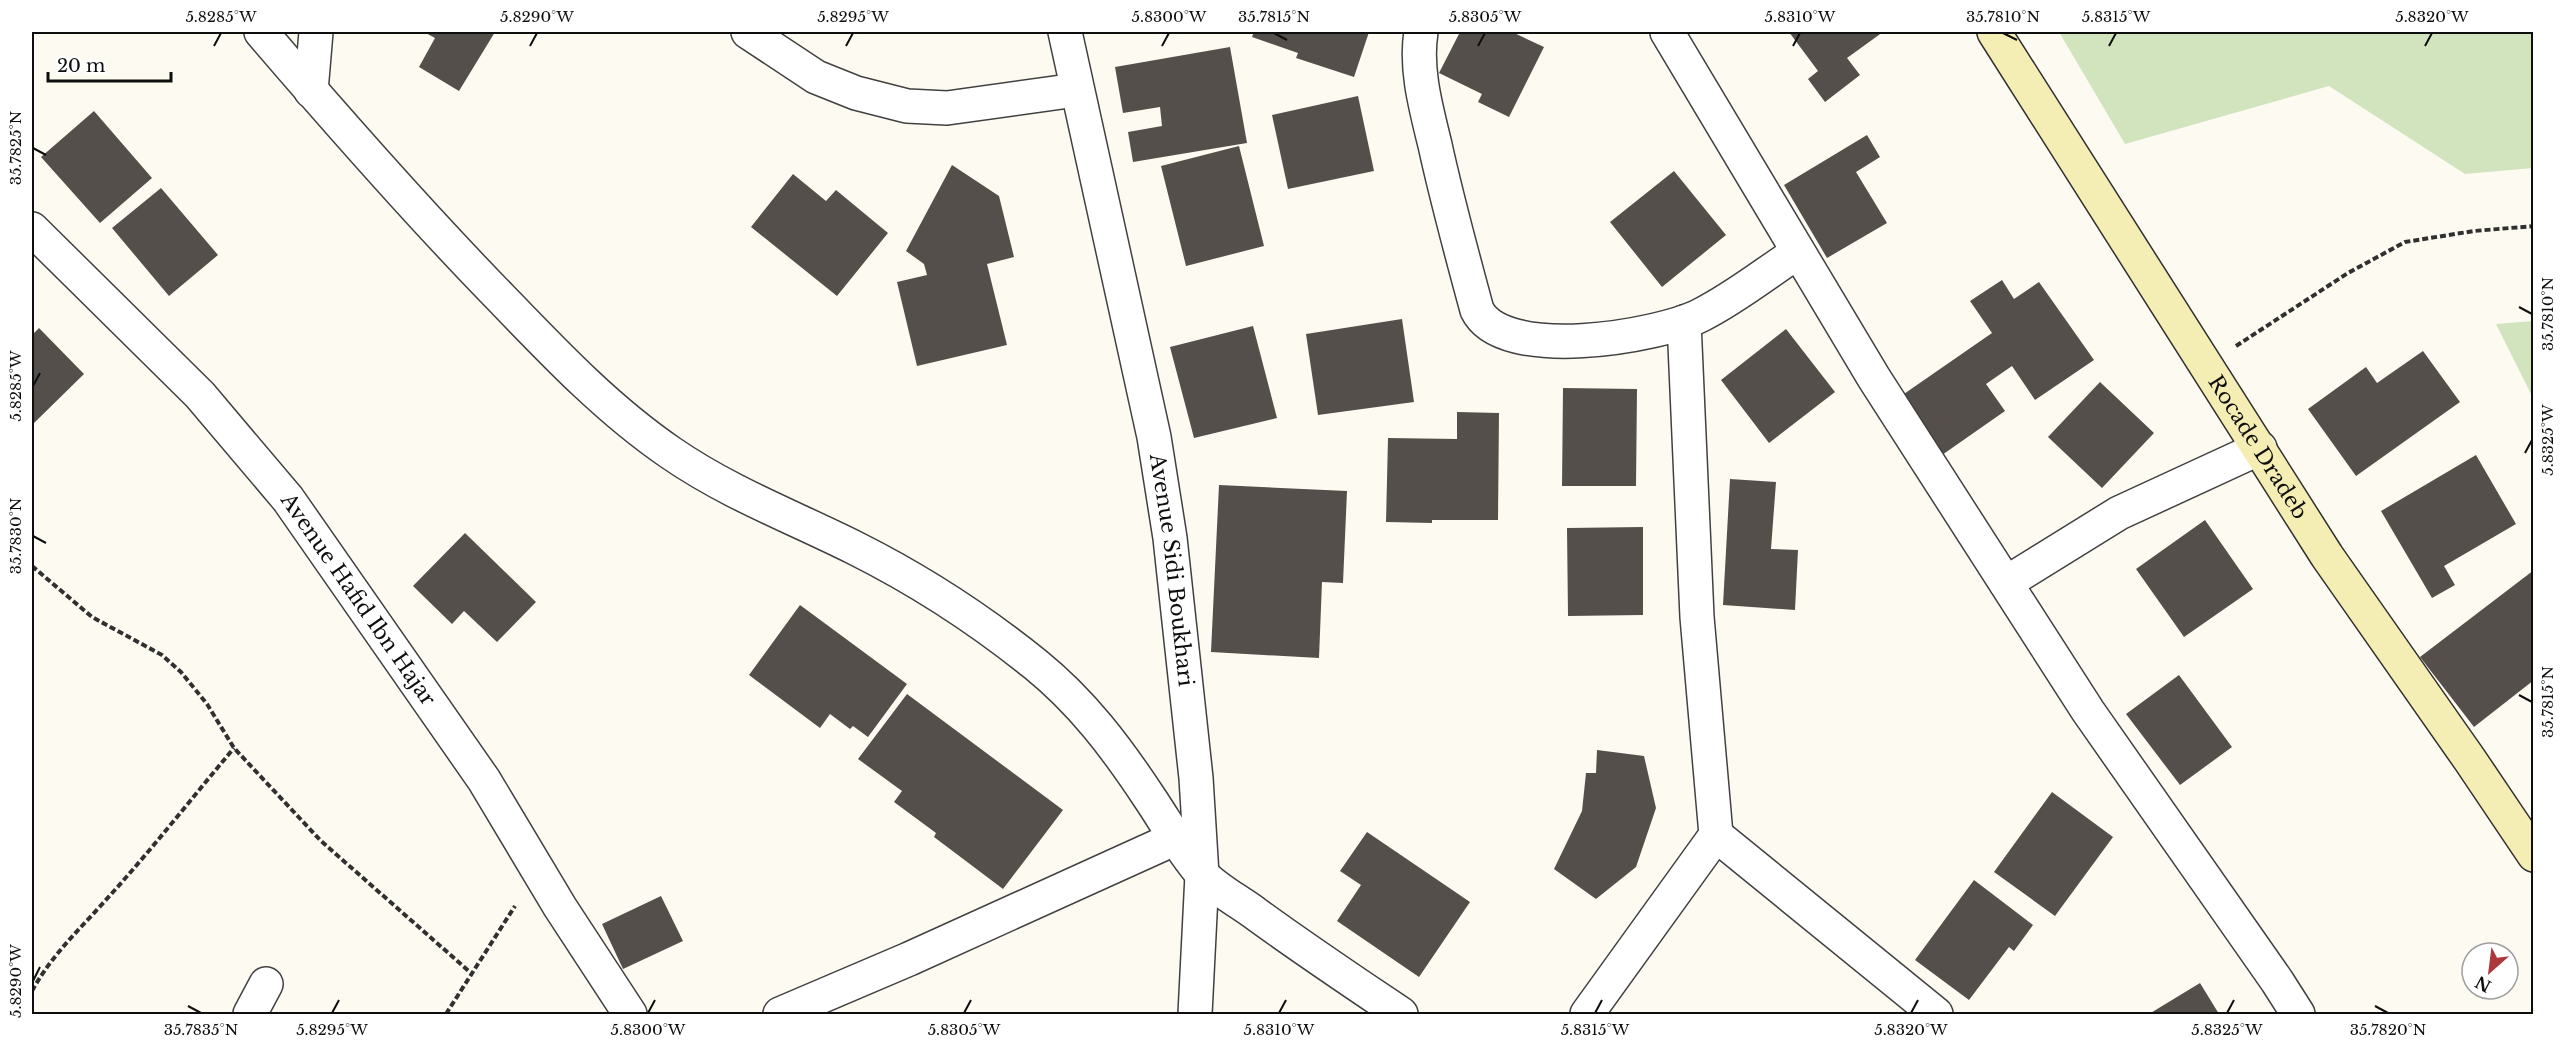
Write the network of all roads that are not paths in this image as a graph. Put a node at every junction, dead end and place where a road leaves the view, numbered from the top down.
1 (261, 32) edge
2 (316, 32) edge
3 (748, 32) edge
4 (1065, 32) edge
5 (1421, 32) edge
6 (1668, 32) edge
7 (1994, 32) edge
8 (1077, 90) junction
9 (311, 91) junction
10 (32, 229) edge
11 (1798, 252) junction
12 (1683, 322) junction
13 (2260, 448) junction
14 (2006, 583) junction
15 (1716, 835) junction
16 (1176, 838) junction
17 (2534, 855) edge
18 (1202, 875) junction
19 (266, 984) dead end
20 (249, 1014) edge
21 (630, 1014) edge
22 (780, 1014) edge
23 (1195, 1014) edge
24 (1401, 1014) edge
25 (1587, 1014) edge
26 (1936, 1014) edge
27 (2298, 1014) edge

1 - 9 street
2 - 9 street
3 - 8 street
4 - 8 street, Avenue Sidi Boukhari
5 - 12 street
6 - 11 street
7 - 13 street, Rocade Dradeb
8 - 18 street, Avenue Sidi Boukhari
9 - 16 street
10 - 21 street, Avenue Hafid Ibn Hajar
11 - 12 street
11 - 14 street
12 - 15 street
13 - 14 street
13 - 17 street, Rocade Dradeb
14 - 27 street
15 - 25 street
15 - 26 street
16 - 18 street
16 - 22 street
18 - 23 street, Avenue Sidi Boukhari
18 - 24 street
19 - 20 street

